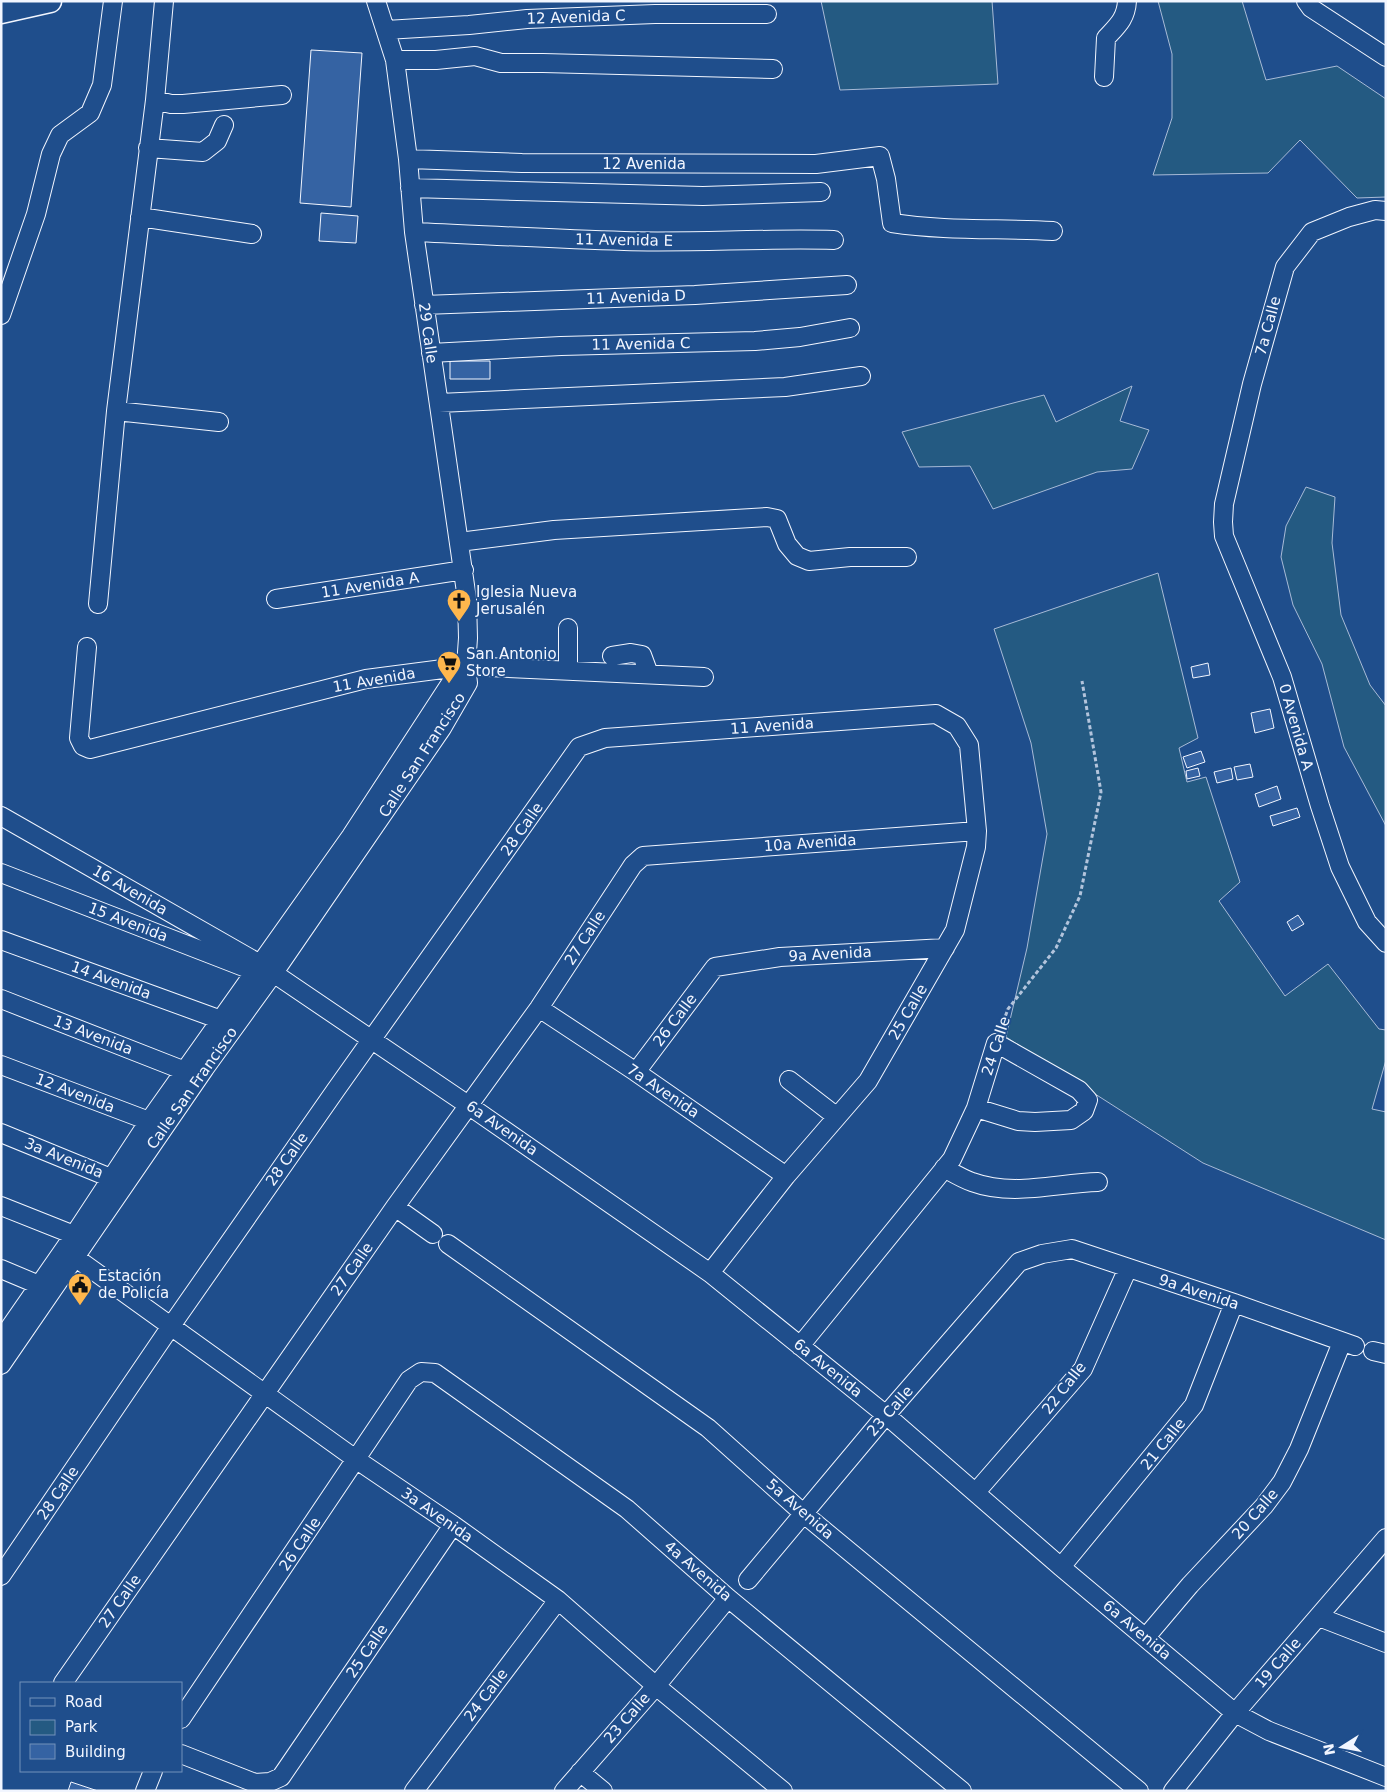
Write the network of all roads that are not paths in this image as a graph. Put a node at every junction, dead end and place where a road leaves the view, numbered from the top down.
1 (50, 1) edge
2 (113, 1) edge
3 (164, 1) edge
4 (376, 1) edge
5 (1127, 1) edge
6 (1306, 1) edge
7 (1, 12) edge
8 (768, 14) dead end
9 (386, 30) junction
10 (1386, 57) edge
11 (395, 60) junction
12 (773, 69) dead end
13 (1104, 76) dead end
14 (282, 94) dead end
15 (155, 100) junction
16 (224, 125) dead end
17 (148, 148) junction
18 (408, 159) junction
19 (410, 188) junction
20 (821, 192) dead end
21 (1386, 211) edge
22 (140, 217) junction
23 (1053, 231) dead end
24 (414, 232) junction
25 (252, 234) dead end
26 (834, 240) dead end
27 (847, 285) dead end
28 (424, 305) junction
29 (1, 315) edge
30 (850, 328) dead end
31 (431, 353) junction
32 (861, 376) dead end
33 (439, 403) junction
34 (116, 411) junction
35 (219, 422) dead end
36 (1224, 504) joint
37 (459, 542) junction
38 (907, 557) dead end
39 (464, 570) junction
40 (276, 599) dead end
41 (98, 604) dead end
42 (568, 628) dead end
43 (87, 647) dead end
44 (612, 656) dead end
45 (466, 666) junction
46 (568, 671) junction
47 (649, 674) junction
48 (704, 677) dead end
49 (936, 714) joint
50 (580, 747) joint
51 (1, 816) edge
52 (977, 831) junction
53 (643, 856) joint
54 (1, 873) edge
55 (1, 940) edge
56 (1386, 944) edge
57 (946, 948) junction
58 (714, 967) joint
59 (262, 970) junction
60 (1, 999) edge
61 (539, 1008) junction
62 (221, 1020) junction
63 (371, 1039) junction
64 (1, 1065) edge
65 (185, 1071) junction
66 (636, 1072) junction
67 (789, 1080) dead end
68 (468, 1105) junction
69 (976, 1108) junction
70 (837, 1117) junction
71 (149, 1121) junction
72 (1, 1133) edge
73 (944, 1168) junction
74 (786, 1176) junction
75 (120, 1181) junction
76 (1098, 1182) dead end
77 (1, 1206) edge
78 (395, 1208) junction
79 (433, 1234) dead end
80 (74, 1235) junction
81 (448, 1244) dead end
82 (1042, 1254) joint
83 (76, 1258) junction
84 (1128, 1268) junction
85 (1, 1269) edge
86 (710, 1273) junction
87 (40, 1284) junction
88 (1234, 1303) junction
89 (172, 1326) junction
90 (4, 1331) edge
91 (1348, 1344) joint
92 (800, 1346) junction
93 (1, 1365) edge
94 (421, 1372) joint
95 (265, 1394) junction
96 (886, 1416) junction
97 (357, 1460) junction
98 (976, 1492) junction
99 (804, 1514) junction
100 (453, 1525) junction
101 (1386, 1538) edge
102 (1061, 1567) junction
103 (1, 1576) edge
104 (748, 1580) dead end
105 (728, 1598) junction
106 (558, 1600) junction
107 (1319, 1617) junction
108 (1146, 1637) junction
109 (1386, 1643) edge
110 (64, 1682) edge
111 (656, 1686) junction
112 (1235, 1713) junction
113 (182, 1718) edge
114 (182, 1754) edge
115 (153, 1772) edge
116 (580, 1772) junction
117 (1386, 1777) edge
118 (145, 1791) edge
119 (414, 1791) edge
120 (564, 1791) edge
121 (603, 1791) edge
122 (783, 1791) edge
123 (962, 1791) edge
124 (1139, 1791) edge
125 (1173, 1791) edge

1 - 7 main road
2 - 29 street
3 - 15 street
4 - 9 street, 29 Calle
5 - 13 street
6 - 10 street
8 - 9 street, 12 Avenida C
9 - 11 street, 29 Calle
11 - 12 street
11 - 18 street, 29 Calle
14 - 15 street
15 - 17 street
16 - 17 street
17 - 22 street
18 - 19 street, 29 Calle
18 - 23 street, 12 Avenida
19 - 20 street
19 - 24 street, 29 Calle
21 - 36 street, 7a Calle
22 - 25 street
22 - 34 street
24 - 26 street, 11 Avenida E
24 - 28 street, 29 Calle
27 - 28 street, 11 Avenida D
28 - 31 street, 29 Calle
30 - 31 street, 11 Avenida C
31 - 33 street, 29 Calle
32 - 33 street
33 - 37 street, 29 Calle
34 - 35 street
34 - 41 street
36 - 56 street, 0 Avenida A
37 - 38 street
37 - 39 street, 29 Calle
39 - 40 street, 11 Avenida A
39 - 45 street, 29 Calle
42 - 46 street
43 - 45 street, 11 Avenida
44 - 47 street
45 - 46 street, 11 Avenida
45 - 59 street, Calle San Francisco
46 - 47 street, 11 Avenida
47 - 48 street, 11 Avenida
49 - 50 street, 11 Avenida
49 - 52 street, 25 Calle
50 - 63 street, 28 Calle
51 - 59 street, 16 Avenida
52 - 53 street, 10a Avenida
52 - 57 street, 25 Calle
53 - 61 street, 27 Calle
54 - 59 street, 15 Avenida
55 - 62 street, 14 Avenida
57 - 58 street, 9a Avenida
57 - 70 street, 25 Calle
58 - 66 street, 26 Calle
59 - 62 street, Calle San Francisco
59 - 63 street, 6a Avenida
59 - 75 street, Calle San Francisco
60 - 65 street, 13 Avenida
61 - 66 street, 7a Avenida
61 - 68 street, 27 Calle
62 - 65 street, Calle San Francisco
63 - 68 street, 6a Avenida
63 - 89 street, 28 Calle
64 - 71 street, 12 Avenida
65 - 71 street, Calle San Francisco
66 - 74 street, 7a Avenida
67 - 70 street
68 - 78 street, 27 Calle
68 - 86 street, 6a Avenida
69 - 69 street, 24 Calle
69 - 73 street, 24 Calle
70 - 74 street, 25 Calle
71 - 75 street, Calle San Francisco
72 - 75 street, 3a Avenida
73 - 76 street
73 - 92 street, 24 Calle
74 - 86 street, 25 Calle
75 - 80 street, Calle San Francisco
75 - 83 street, Calle San Francisco
77 - 80 street
78 - 79 street
78 - 95 street, 27 Calle
80 - 87 street, Calle San Francisco
81 - 99 street, 5a Avenida
82 - 84 street, 9a Avenida
82 - 96 street, 23 Calle
83 - 89 street, 3a Avenida
83 - 93 street, Calle San Francisco
84 - 88 street, 9a Avenida
84 - 98 street, 22 Calle
85 - 87 street
86 - 92 street, 6a Avenida
87 - 90 street, Calle San Francisco
88 - 91 street, 9a Avenida
88 - 102 street, 21 Calle
89 - 95 street, 3a Avenida
89 - 103 street, 28 Calle
91 - 108 street, 20 Calle
92 - 96 street, 6a Avenida
94 - 97 street, 26 Calle
94 - 105 street, 4a Avenida
95 - 97 street, 3a Avenida
95 - 110 street, 27 Calle
96 - 98 street, 6a Avenida
96 - 99 street, 23 Calle
97 - 100 street, 3a Avenida
97 - 113 street, 26 Calle
98 - 102 street, 6a Avenida
99 - 104 street, 23 Calle
99 - 124 street, 5a Avenida
100 - 106 street, 3a Avenida
100 - 114 street, 25 Calle
101 - 107 street, 19 Calle
102 - 108 street, 6a Avenida
105 - 111 street, 23 Calle
105 - 123 street, 4a Avenida
106 - 111 street, 3a Avenida
106 - 119 street, 24 Calle
107 - 109 street
107 - 112 street, 19 Calle
108 - 112 street, 6a Avenida
111 - 116 street, 23 Calle
111 - 122 street, 3a Avenida
112 - 117 street, 6a Avenida
112 - 125 street, 19 Calle
115 - 118 street
116 - 120 street, 23 Calle
116 - 121 street

